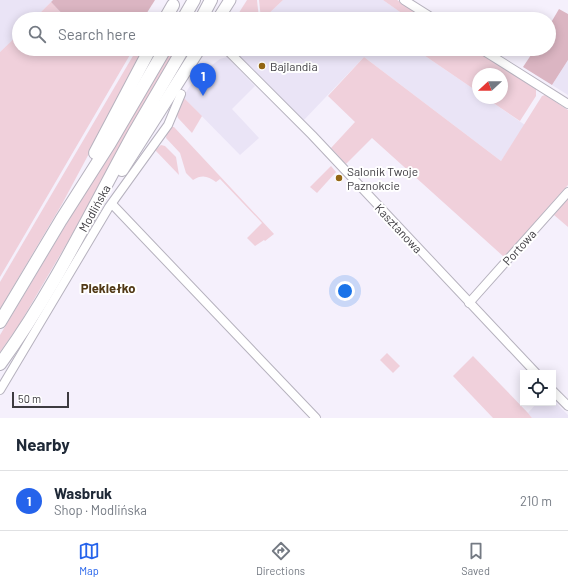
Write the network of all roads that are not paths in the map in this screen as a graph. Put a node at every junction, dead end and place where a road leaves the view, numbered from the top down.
1 (211, 0) edge
2 (230, 0) edge
3 (404, 0) edge
4 (172, 2) edge
5 (168, 12) edge
6 (205, 12) edge
7 (222, 12) edge
8 (423, 12) edge
9 (146, 56) edge
10 (161, 56) edge
11 (179, 56) edge
12 (194, 56) edge
13 (233, 56) edge
14 (492, 56) edge
15 (181, 94) dead end
16 (568, 104) edge
17 (568, 192) edge
18 (112, 204) junction
19 (95, 209) junction
20 (61, 220) junction
21 (469, 302) junction
22 (0, 322) edge
23 (0, 364) edge
24 (533, 370) edge
25 (0, 390) edge
26 (556, 393) edge
27 (568, 406) edge
28 (316, 418) edge

1 - 6 main road
2 - 7 main road
3 - 8 street
4 - 5 main road
9 - 20 main road
10 - 20 main road, Modlińska
11 - 19 main road, Modlińska
12 - 19 main road
13 - 21 street, Kasztanowa
14 - 16 street
15 - 18 street, Modlińska
17 - 21 street, Portowa
18 - 25 street, Modlińska
18 - 28 street
19 - 23 main road, Modlińska
20 - 22 main road, Modlińska
21 - 24 street, Kasztanowa
26 - 27 street

